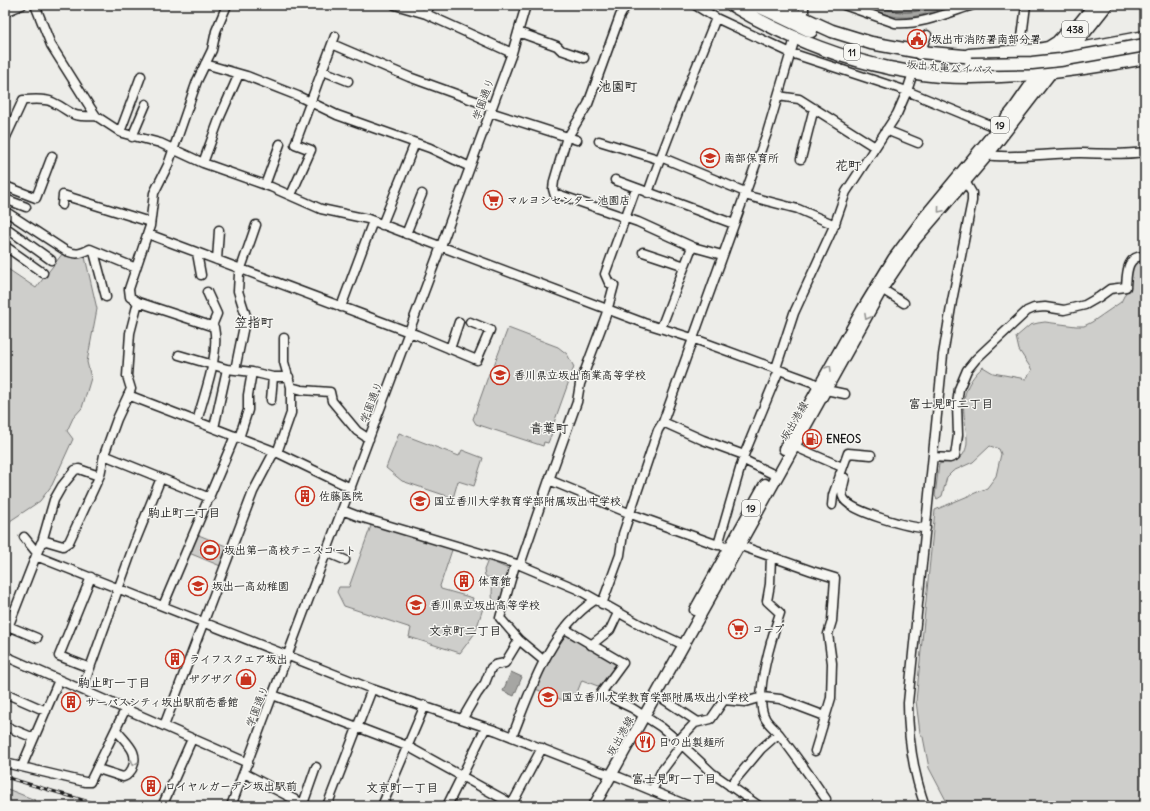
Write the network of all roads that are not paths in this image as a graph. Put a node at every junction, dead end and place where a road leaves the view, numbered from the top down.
1 (22, 5) edge
2 (35, 5) edge
3 (227, 5) edge
4 (395, 5) edge
5 (430, 5) edge
6 (526, 5) edge
7 (626, 5) edge
8 (695, 5) edge
9 (732, 5) edge
10 (740, 5) edge
11 (756, 5) edge
12 (775, 5) edge
13 (844, 5) edge
14 (973, 5) edge
15 (1026, 5) edge
16 (1095, 5) edge
17 (1106, 5) edge
18 (5, 12) edge
19 (426, 14) junction
20 (716, 18) junction
21 (1081, 31) junction
22 (518, 32) junction
23 (927, 35) dead end
24 (1145, 37) edge
25 (1145, 45) edge
26 (1091, 47) junction
27 (792, 49) junction
28 (1070, 51) junction
29 (1145, 52) edge
30 (512, 53) junction
31 (964, 53) dead end
32 (1020, 53) junction
33 (1054, 53) junction
34 (920, 54) junction
35 (584, 58) dead end
36 (1145, 58) edge
37 (205, 64) junction
38 (971, 67) junction
39 (323, 71) junction
40 (913, 72) junction
41 (1051, 73) junction
42 (239, 74) junction
43 (1038, 74) junction
44 (1015, 75) junction
45 (141, 76) dead end
46 (348, 81) dead end
47 (1028, 89) junction
48 (907, 91) junction
49 (778, 96) junction
50 (311, 102) junction
51 (146, 104) dead end
52 (814, 108) junction
53 (491, 109) junction
54 (96, 116) junction
55 (886, 130) junction
56 (1001, 130) junction
57 (120, 132) junction
58 (132, 137) junction
59 (567, 137) junction
60 (5, 139) edge
61 (577, 140) dead end
62 (599, 141) dead end
63 (415, 143) junction
64 (918, 143) dead end
65 (280, 144) dead end
66 (875, 147) junction
67 (173, 151) junction
68 (1145, 152) edge
69 (976, 154) junction
70 (52, 156) dead end
71 (987, 156) junction
72 (661, 158) junction
73 (801, 159) dead end
74 (203, 163) junction
75 (470, 167) junction
76 (963, 178) junction
77 (615, 180) dead end
78 (265, 185) junction
79 (5, 186) edge
80 (636, 188) junction
81 (648, 193) junction
82 (422, 194) dead end
83 (744, 194) junction
84 (291, 195) junction
85 (5, 199) edge
86 (62, 205) dead end
87 (26, 207) dead end
88 (5, 212) edge
89 (625, 219) junction
90 (372, 221) junction
91 (150, 222) junction
92 (734, 224) junction
93 (256, 225) dead end
94 (382, 225) junction
95 (835, 225) junction
96 (5, 227) edge
97 (219, 230) dead end
98 (148, 234) junction
99 (406, 234) junction
100 (5, 246) edge
101 (692, 247) junction
102 (440, 248) junction
103 (94, 252) junction
104 (643, 252) dead end
105 (197, 253) junction
106 (722, 256) junction
107 (1145, 256) edge
108 (51, 260) dead end
109 (217, 260) junction
110 (685, 266) junction
111 (136, 268) junction
112 (240, 269) junction
113 (43, 273) dead end
114 (201, 275) dead end
115 (879, 287) junction
116 (207, 292) dead end
117 (106, 297) dead end
118 (138, 302) junction
119 (904, 303) dead end
120 (341, 307) junction
121 (608, 310) junction
122 (459, 322) dead end
123 (470, 322) dead end
124 (212, 326) junction
125 (661, 328) junction
126 (409, 332) junction
127 (284, 338) dead end
128 (692, 338) junction
129 (450, 349) junction
130 (178, 355) dead end
131 (212, 364) junction
132 (231, 369) junction
133 (777, 369) junction
134 (252, 372) junction
135 (273, 377) junction
136 (289, 377) junction
137 (291, 387) junction
138 (823, 388) junction
139 (845, 394) dead end
140 (128, 395) junction
141 (271, 400) dead end
142 (197, 422) junction
143 (663, 422) junction
144 (214, 428) junction
145 (237, 437) junction
146 (369, 439) junction
147 (791, 445) junction
148 (276, 452) junction
149 (104, 455) junction
150 (871, 455) dead end
151 (933, 457) junction
152 (744, 458) junction
153 (841, 471) junction
154 (774, 475) junction
155 (99, 476) junction
156 (161, 478) junction
157 (549, 480) junction
158 (351, 488) junction
159 (210, 498) junction
160 (832, 506) dead end
161 (342, 510) junction
162 (631, 514) junction
163 (926, 528) junction
164 (24, 537) dead end
165 (42, 542) junction
166 (718, 545) junction
167 (734, 546) junction
168 (326, 552) junction
169 (37, 554) junction
170 (771, 556) junction
171 (345, 560) dead end
172 (517, 565) junction
173 (91, 577) junction
174 (119, 588) junction
175 (598, 602) junction
176 (163, 606) junction
177 (618, 613) junction
178 (204, 622) junction
179 (8, 626) junction
180 (565, 629) junction
181 (5, 635) edge
182 (38, 638) dead end
183 (519, 640) junction
184 (681, 643) junction
185 (591, 645) junction
186 (5, 656) edge
187 (288, 656) junction
188 (543, 660) junction
189 (90, 668) junction
190 (59, 680) junction
191 (372, 689) junction
192 (82, 690) junction
193 (5, 693) edge
194 (657, 694) junction
195 (273, 695) junction
196 (762, 697) junction
197 (425, 706) junction
198 (126, 710) junction
199 (46, 711) junction
200 (642, 715) junction
201 (825, 716) junction
202 (463, 718) junction
203 (698, 722) junction
204 (5, 726) edge
205 (164, 726) junction
206 (357, 726) junction
207 (486, 727) junction
208 (117, 731) junction
209 (778, 734) junction
210 (512, 737) junction
211 (34, 738) junction
212 (192, 739) junction
213 (680, 743) junction
214 (407, 746) junction
215 (542, 748) junction
216 (815, 751) dead end
217 (5, 762) edge
218 (248, 763) junction
219 (22, 766) junction
220 (316, 767) dead end
221 (98, 769) junction
222 (244, 773) junction
223 (611, 775) junction
224 (461, 776) junction
225 (730, 786) junction
226 (652, 791) junction
227 (826, 799) dead end
228 (305, 805) edge
229 (511, 805) edge
230 (164, 806) edge
231 (231, 806) edge
232 (327, 806) edge
233 (382, 806) edge
234 (446, 806) edge
235 (586, 806) edge
236 (594, 806) edge
237 (689, 806) edge
238 (759, 806) edge
239 (925, 806) edge

1 - 18 street
2 - 54 street
3 - 37 street
4 - 19 street
5 - 19 street
6 - 22 street, 学園通り
7 - 59 street
8 - 20 street
9 - 40 highway
10 - 38 highway, 坂出丸亀バイパス / 11
11 - 38 highway, 坂出丸亀バイパス / 11
12 - 34 highway
13 - 14 street
15 - 32 street
16 - 21 highway, 438
17 - 21 highway, 438
19 - 30 street
20 - 27 street
20 - 72 street
21 - 26 highway
21 - 28 highway, 438
21 - 32 street
21 - 33 highway, 438
22 - 30 street, 学園通り
22 - 35 street
23 - 34 street
24 - 26 highway
25 - 38 highway, 坂出丸亀バイパス / 11, bridge
26 - 28 highway
27 - 48 street
27 - 49 street
28 - 33 highway
28 - 41 highway, 438
29 - 38 highway, 坂出丸亀バイパス / 11
30 - 53 street, 学園通り
31 - 32 street
32 - 33 highway
32 - 34 highway
33 - 43 highway, 438
36 - 41 highway
37 - 42 street
37 - 67 street
39 - 46 street
39 - 50 street
39 - 53 street
40 - 44 highway
40 - 48 street
41 - 43 highway
41 - 56 main road, 坂出港線 / 19
42 - 50 street
42 - 74 street
43 - 44 highway
43 - 47 main road, 坂出港線 / 19
44 - 47 main road
45 - 57 street
47 - 56 main road, 坂出港線 / 19
48 - 55 street
48 - 56 street
49 - 52 street
49 - 83 street
50 - 63 street
50 - 84 street
51 - 58 street
52 - 66 street
52 - 73 street
53 - 59 street
53 - 75 street, 学園通り
54 - 57 street
54 - 60 street
55 - 64 street
55 - 66 street
56 - 69 main road, 坂出港線 / 19
56 - 71 main road, 坂出港線 / 19
57 - 58 street
58 - 67 street
59 - 61 street
59 - 89 street
62 - 72 street
63 - 75 street
63 - 94 street
65 - 78 street
66 - 95 street
67 - 74 street
67 - 91 street
68 - 71 street
69 - 71 street
69 - 76 main road, 坂出港線 / 19
70 - 79 street
71 - 76 main road, 坂出港線 / 19
72 - 81 street
72 - 83 street
74 - 78 street
75 - 102 street, 学園通り
76 - 115 main road, 坂出港線 / 19
76 - 151 street
77 - 80 street
78 - 84 street
80 - 81 street
80 - 89 street
81 - 92 street
82 - 99 street
83 - 92 street
83 - 95 street
84 - 90 street
85 - 87 street
86 - 91 street
88 - 103 street
89 - 101 street
89 - 121 street
90 - 94 street
90 - 120 street
91 - 98 street
92 - 106 street
93 - 112 street
94 - 99 street
95 - 133 street
96 - 108 street
97 - 109 street
98 - 105 street
98 - 111 street
99 - 102 street
100 - 113 street
101 - 106 street
101 - 110 street
102 - 121 street
102 - 126 street, 学園通り
103 - 111 street
103 - 117 street
104 - 110 street
105 - 109 street
105 - 114 street
106 - 128 street
107 - 151 street
109 - 112 street
110 - 125 street
111 - 118 street
112 - 120 street
112 - 132 street
115 - 119 street
115 - 138 main road, 坂出港線 / 19
116 - 124 street
118 - 124 street
118 - 140 street
120 - 126 street
121 - 125 street
121 - 157 street
122 - 129 street
123 - 129 street
124 - 131 street
125 - 128 street
126 - 129 street
126 - 146 street, 学園通り
127 - 136 street
128 - 133 street
128 - 143 street
130 - 131 street
131 - 132 street
131 - 142 street
132 - 134 street
132 - 144 street
133 - 138 street
133 - 152 street
134 - 135 street
134 - 145 street
135 - 136 street
135 - 141 street
136 - 137 street
137 - 146 street
137 - 148 street
138 - 139 street
138 - 147 main road, 坂出港線 / 19
140 - 142 street
140 - 149 street
142 - 144 street
143 - 152 street
143 - 162 street
144 - 145 street
145 - 148 street
145 - 159 street
146 - 158 street, 学園通り
147 - 153 street
147 - 154 main road, 坂出港線 / 19
148 - 158 street
148 - 178 street
149 - 155 street
149 - 156 street
150 - 153 street
151 - 163 street
152 - 154 street
152 - 166 street
153 - 160 street
153 - 163 street
154 - 167 main road, 坂出港線 / 19
155 - 165 street
155 - 165 street
156 - 159 street
156 - 174 street
157 - 162 street
157 - 172 street
158 - 161 street, 学園通り
159 - 176 street
161 - 168 street, 学園通り
161 - 172 street
162 - 166 street
162 - 175 street
163 - 239 street
164 - 169 street
165 - 169 street
166 - 167 street
167 - 170 street
167 - 184 main road, 坂出港線 / 19
168 - 171 street
168 - 187 street, 学園通り
169 - 173 street
169 - 179 street
170 - 196 street
170 - 201 street
172 - 175 street
172 - 183 street
173 - 174 street
173 - 189 street
174 - 176 street
174 - 189 street
175 - 177 street
175 - 180 street
176 - 178 street
177 - 184 street
177 - 185 street
178 - 187 street
178 - 205 street
179 - 181 street
179 - 182 street
180 - 185 street
180 - 188 street
183 - 188 street
183 - 202 street
184 - 194 main road, 坂出港線 / 19
184 - 200 main road, 坂出港線 / 19
185 - 200 street
186 - 190 street
187 - 191 street
187 - 195 street, 学園通り
188 - 210 street
189 - 192 street
190 - 192 street
190 - 199 street
191 - 197 street
191 - 206 street
192 - 198 street
193 - 199 street
194 - 200 main road, 坂出港線 / 19
194 - 203 street
195 - 206 street
195 - 218 street, 学園通り
196 - 201 street
196 - 203 street
196 - 209 street
197 - 202 street
197 - 214 street
198 - 205 street
198 - 208 street
199 - 211 street
200 - 213 street
200 - 223 main road, 坂出港線 / 19
201 - 216 street
202 - 207 street
203 - 213 street
204 - 211 street
205 - 212 street
206 - 214 street
206 - 232 street
207 - 210 street
207 - 224 street
208 - 221 street
208 -> 221 street
209 - 225 street
209 - 227 street
210 - 215 street
211 - 219 street
212 - 218 street
212 - 230 street
213 - 225 street
213 - 226 street
214 - 224 street
214 - 233 street
215 - 223 street
215 - 229 street
217 - 219 street
218 - 222 street, 学園通り
219 - 221 street
220 - 228 street
222 - 228 street
222 - 231 street, 学園通り
223 - 226 street
223 - 235 main road, 坂出港線 / 19
223 - 236 main road, 坂出港線 / 19
224 - 229 street
224 - 234 street
225 - 238 street
226 - 237 street

